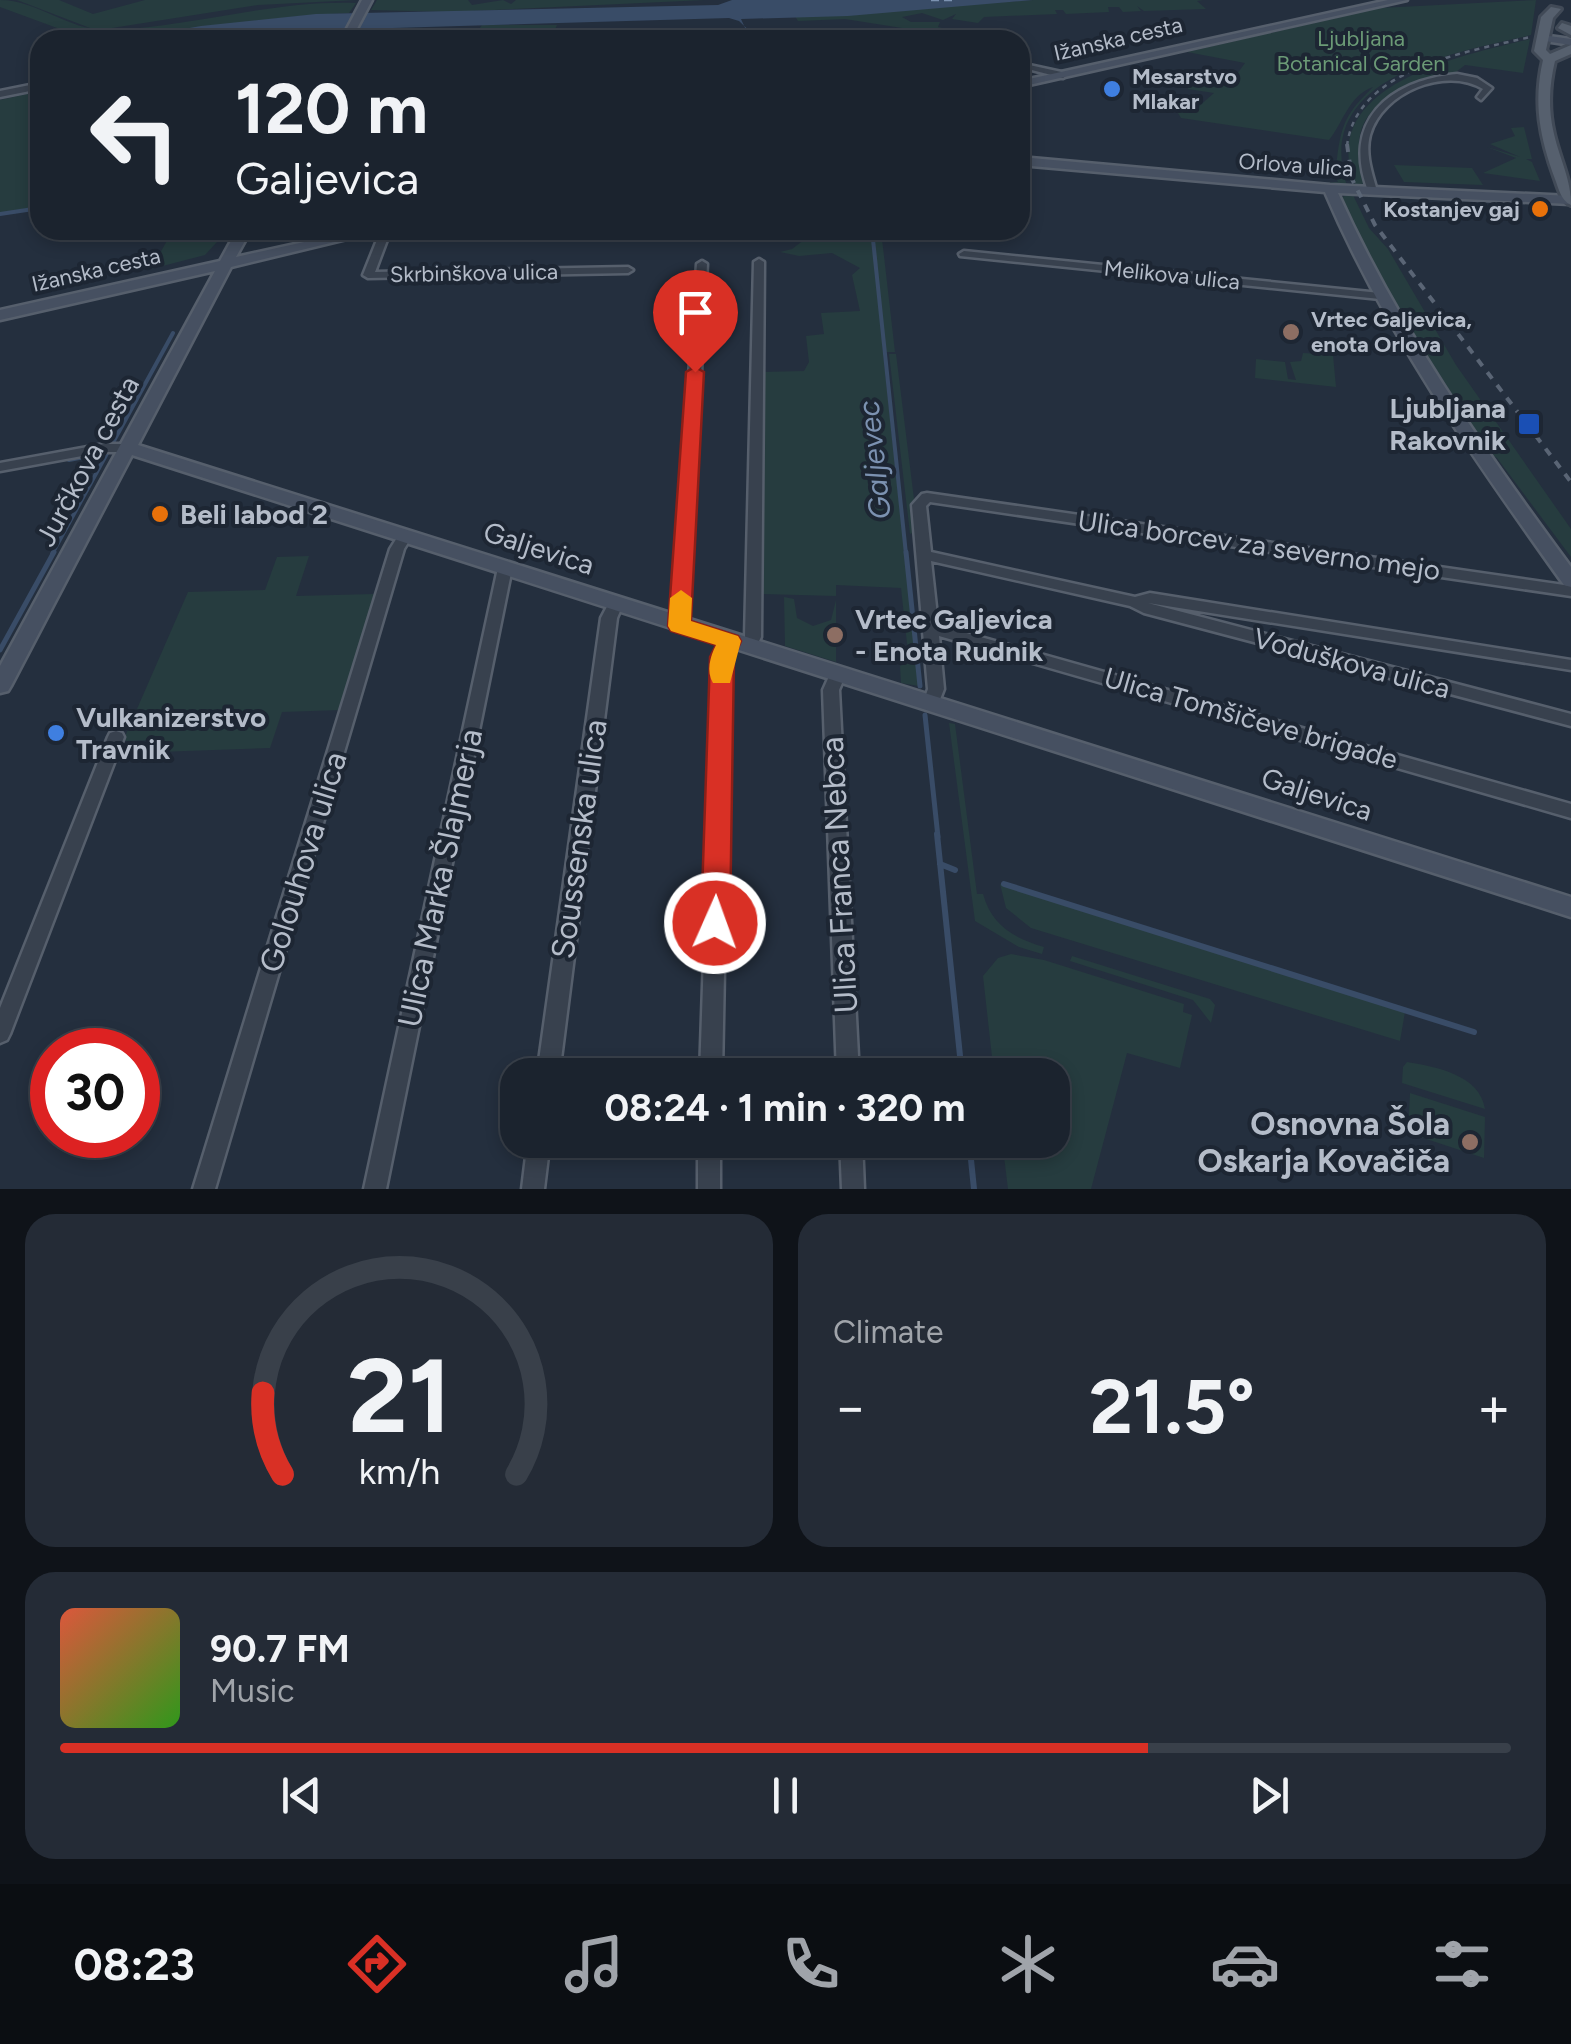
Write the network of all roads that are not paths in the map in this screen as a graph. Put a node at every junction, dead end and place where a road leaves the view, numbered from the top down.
1 (1402, 0) edge
2 (365, 3) edge
3 (1554, 4) edge
4 (351, 30) edge
5 (1542, 38) junction
6 (1563, 43) edge
7 (1030, 67) edge
8 (1063, 75) junction
9 (1030, 82) edge
10 (30, 88) edge
11 (0, 94) edge
12 (1481, 97) dead end
13 (1030, 162) edge
14 (1330, 189) junction
15 (1372, 190) junction
16 (1571, 200) edge
17 (239, 240) edge
18 (333, 240) edge
19 (382, 240) edge
20 (964, 254) dead end
21 (759, 262) dead end
22 (226, 264) junction
23 (702, 264) dead end
24 (628, 270) dead end
25 (1380, 296) junction
26 (0, 315) edge
27 (116, 448) junction
28 (0, 466) edge
29 (405, 536) junction
30 (922, 554) junction
31 (506, 568) junction
32 (1571, 581) edge
33 (1571, 591) edge
34 (1135, 602) junction
35 (615, 604) junction
36 (679, 626) junction
37 (930, 628) junction
38 (739, 644) junction
39 (1571, 665) edge
40 (837, 676) junction
41 (0, 686) edge
42 (930, 703) junction
43 (1571, 720) edge
44 (116, 737) dead end
45 (1571, 811) edge
46 (1571, 907) edge
47 (0, 1034) edge
48 (550, 1058) edge
49 (711, 1058) edge
50 (847, 1058) edge
51 (537, 1158) edge
52 (710, 1158) edge
53 (851, 1158) edge
54 (204, 1189) edge
55 (374, 1189) edge
56 (533, 1189) edge
57 (709, 1189) edge
58 (853, 1189) edge

1 - 8 street, Ižanska cesta
2 - 4 street
3 - 5 main road
3 - 6 main road
5 - 6 street
5 - 6 main road
6 - 16 main road
7 - 8 street
8 - 9 street, Ižanska cesta
10 - 11 street
12 - 15 street
13 - 14 street, Orlova ulica
14 - 15 street, Orlova ulica
14 - 25 street
15 - 16 street, Orlova ulica
17 - 22 street, Jurčkova cesta
18 - 22 street, Ižanska cesta
19 - 24 street, Skrbinškova ulica
20 - 25 street, Melikova ulica
21 - 38 street
22 - 26 street, Ižanska cesta
22 - 27 street, Jurčkova cesta
23 - 36 street
25 - 32 street
27 - 28 street
27 - 29 street, Galjevica
27 - 41 street, Jurčkova cesta
29 - 31 street, Galjevica
29 - 54 street, Golouhova ulica
30 - 33 street, Ulica borcev za severno mejo
30 - 34 street, Voduškova ulica
30 - 37 street
31 - 35 street, Galjevica
31 - 55 street, Ulica Marka Šlajmerja
34 - 39 street, Voduškova ulica
34 - 43 street, Voduškova ulica
35 - 36 street, Galjevica
35 - 48 street, Soussenska ulica
36 - 38 street, Galjevica
37 - 42 street
37 - 45 street, Ulica Tomšičeve brigade
38 - 40 street, Galjevica
38 - 49 street
40 - 42 street, Galjevica
40 - 50 street, Ulica Franca Nebca
42 - 46 street, Galjevica
44 - 47 street
51 - 56 street
52 - 57 street
53 - 58 street

